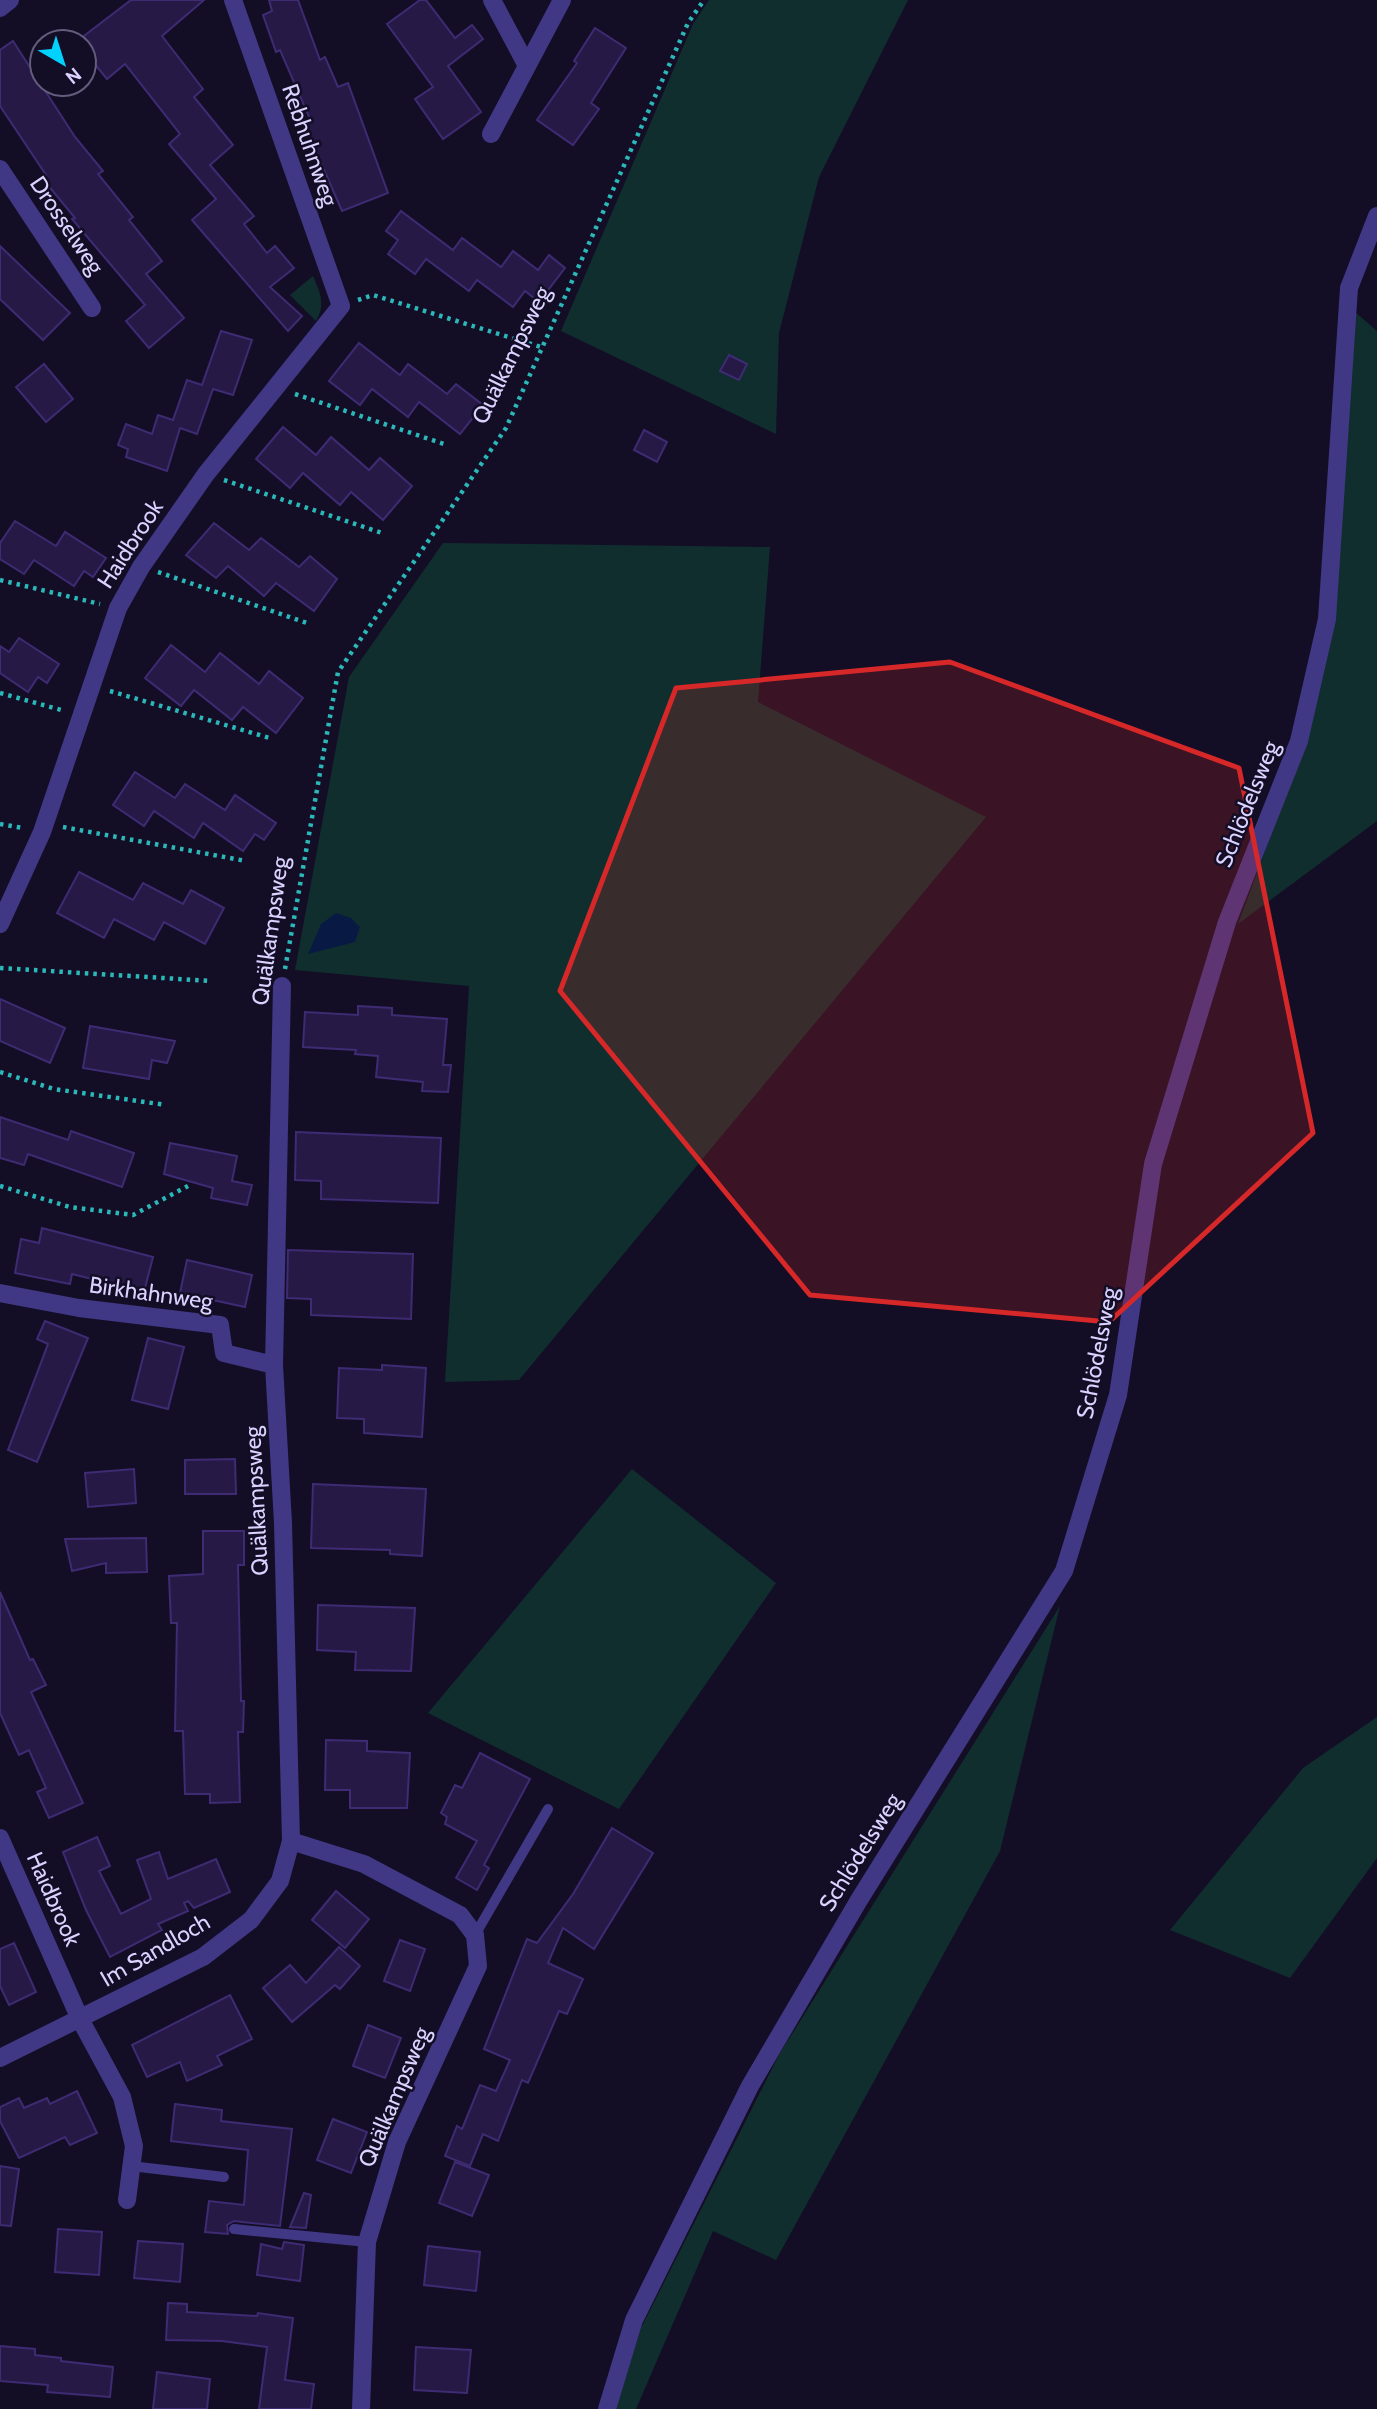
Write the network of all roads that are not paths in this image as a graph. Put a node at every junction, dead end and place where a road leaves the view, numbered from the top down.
1 (10, 0) edge
2 (233, 0) edge
3 (492, 0) edge
4 (562, 0) edge
5 (0, 8) edge
6 (526, 64) junction
7 (491, 134) dead end
8 (0, 169) edge
9 (1377, 216) edge
10 (341, 306) joint
11 (93, 308) dead end
12 (0, 924) edge
13 (282, 986) road end
14 (0, 1293) edge
15 (274, 1364) junction
16 (548, 1810) dead end
17 (0, 1838) edge
18 (291, 1841) junction
19 (475, 1935) junction
20 (80, 2020) junction
21 (0, 2058) edge
22 (131, 2166) junction
23 (224, 2177) dead end
24 (127, 2200) dead end
25 (234, 2229) dead end
26 (367, 2242) junction
27 (362, 2409) edge
28 (607, 2409) edge

1 - 5 street
2 - 10 street, Rebhuhnweg
3 - 6 street
4 - 6 street
6 - 7 street
8 - 11 street, Drosselweg
9 - 28 street, Schlödelsweg
10 - 12 street, Haidbrook
13 - 15 street, Quälkampsweg
14 - 15 street, Birkhahnweg
15 - 18 street, Quälkampsweg
16 - 19 lane
17 - 20 street, Haidbrook
18 - 19 street
18 - 20 street, Im Sandloch
19 - 26 street, Quälkampsweg
20 - 21 street, Im Sandloch
20 - 22 street, Haidbrook
22 - 23 lane
22 - 24 street, Haidbrook
25 - 26 lane
26 - 27 street, Quälkampsweg

